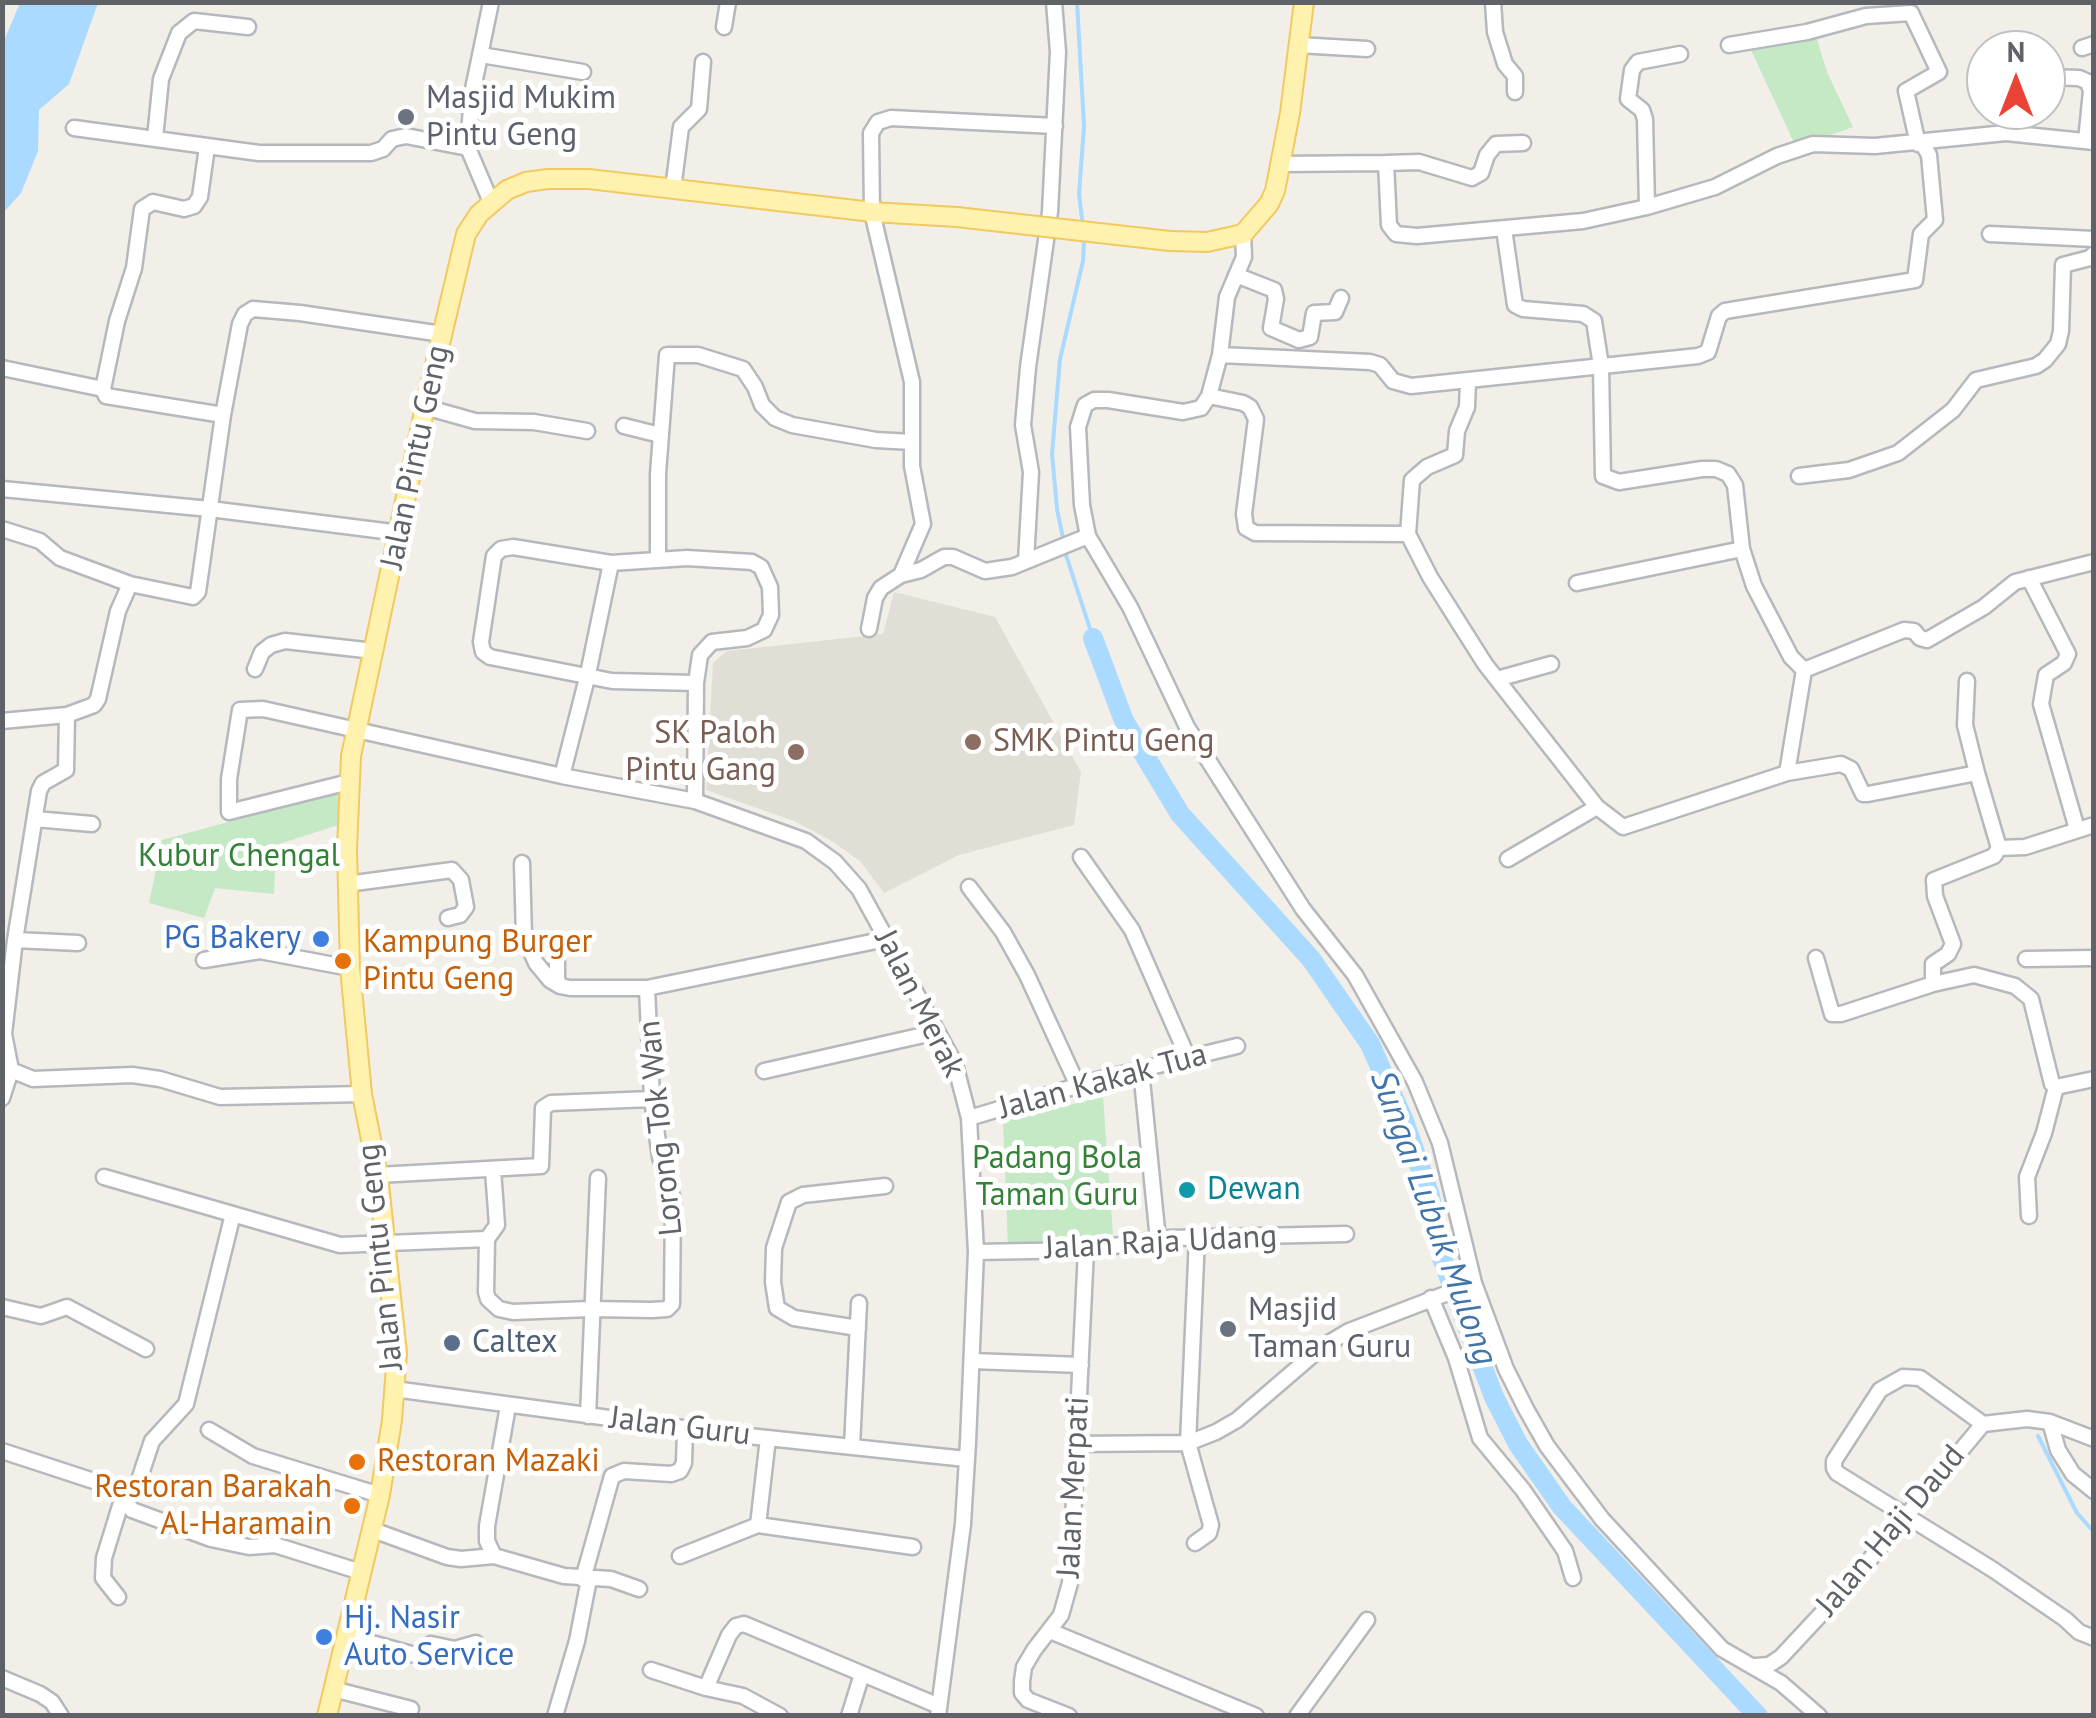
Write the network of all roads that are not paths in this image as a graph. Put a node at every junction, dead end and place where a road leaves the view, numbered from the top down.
1 (491, 2) edge
2 (728, 2) edge
3 (1054, 2) edge
4 (1304, 2) edge
5 (1493, 2) edge
6 (1852, 3) edge
7 (1874, 16) junction
8 (248, 27) dead end
9 (724, 27) dead end
10 (1298, 46) junction
11 (1730, 46) dead end
12 (1367, 49) dead end
13 (1680, 54) dead end
14 (481, 55) junction
15 (703, 62) dead end
16 (584, 72) dead end
17 (2066, 78) edge
18 (1515, 92) dead end
19 (1056, 126) junction
20 (74, 128) dead end
21 (154, 138) junction
22 (2090, 141) edge
23 (1523, 143) dead end
24 (1920, 143) junction
25 (207, 147) junction
26 (468, 148) junction
27 (1280, 164) junction
28 (1386, 164) junction
29 (673, 189) junction
30 (492, 202) junction
31 (1647, 207) junction
32 (872, 212) junction
33 (1504, 230) junction
34 (1243, 234) junction
35 (1990, 234) dead end
36 (2094, 239) edge
37 (2094, 254) edge
38 (1236, 275) junction
39 (1340, 298) dead end
40 (442, 334) junction
41 (1220, 355) junction
42 (1601, 366) junction
43 (2, 368) edge
44 (1468, 382) junction
45 (103, 389) junction
46 (1208, 396) junction
47 (425, 406) junction
48 (223, 415) junction
49 (624, 426) dead end
50 (587, 431) dead end
51 (660, 435) junction
52 (912, 442) junction
53 (1799, 476) dead end
54 (2, 490) edge
55 (210, 510) junction
56 (2, 529) edge
57 (400, 533) junction
58 (1408, 534) junction
59 (1082, 539) junction
60 (1742, 550) junction
61 (658, 558) junction
62 (1026, 561) junction
63 (2094, 562) edge
64 (611, 563) junction
65 (901, 575) junction
66 (2029, 578) junction
67 (1577, 583) dead end
68 (130, 584) junction
69 (868, 629) dead end
70 (374, 651) junction
71 (1551, 664) dead end
72 (255, 669) dead end
73 (1804, 670) junction
74 (588, 674) junction
75 (1496, 679) junction
76 (1967, 681) dead end
77 (696, 683) junction
78 (67, 715) junction
79 (2, 722) edge
80 (357, 732) junction
81 (1787, 773) junction
82 (1978, 773) junction
83 (562, 776) junction
84 (348, 782) junction
85 (695, 801) junction
86 (1598, 807) junction
87 (35, 819) junction
88 (92, 824) dead end
89 (2094, 825) edge
90 (2077, 829) junction
91 (1999, 848) junction
92 (1081, 857) dead end
93 (1508, 859) dead end
94 (522, 863) dead end
95 (347, 884) junction
96 (969, 887) dead end
97 (448, 918) dead end
98 (524, 937) junction
99 (886, 939) junction
100 (15, 940) junction
101 (78, 943) dead end
102 (1816, 958) dead end
103 (2094, 958) edge
104 (2026, 959) dead end
105 (204, 960) dead end
106 (350, 968) junction
107 (1933, 984) junction
108 (560, 986) junction
109 (647, 988) junction
110 (937, 1032) junction
111 (1236, 1046) dead end
112 (1188, 1058) junction
113 (11, 1070) junction
114 (1141, 1070) junction
115 (764, 1071) dead end
116 (2094, 1079) edge
117 (1078, 1086) junction
118 (2056, 1087) junction
119 (362, 1094) junction
120 (2, 1098) edge
121 (652, 1099) junction
122 (970, 1118) junction
123 (493, 1170) junction
124 (378, 1176) junction
125 (104, 1177) dead end
126 (598, 1178) dead end
127 (886, 1186) dead end
128 (233, 1214) junction
129 (2029, 1216) dead end
130 (1346, 1234) dead end
131 (1197, 1238) junction
132 (487, 1239) junction
133 (1158, 1240) junction
134 (386, 1244) junction
135 (1086, 1250) junction
136 (976, 1252) junction
137 (1472, 1284) junction
138 (1434, 1297) junction
139 (859, 1303) dead end
140 (2, 1307) edge
141 (590, 1309) junction
142 (858, 1328) junction
143 (146, 1349) dead end
144 (972, 1361) junction
145 (1081, 1365) junction
146 (394, 1389) junction
147 (508, 1406) junction
148 (588, 1416) junction
149 (2050, 1422) junction
150 (1984, 1424) junction
151 (685, 1429) junction
152 (209, 1430) dead end
153 (768, 1438) junction
154 (2094, 1440) edge
155 (1188, 1442) junction
156 (1076, 1444) junction
157 (852, 1446) junction
158 (2, 1451) edge
159 (966, 1459) junction
160 (2094, 1491) edge
161 (380, 1496) junction
162 (124, 1500) junction
163 (1908, 1516) junction
164 (758, 1525) junction
165 (373, 1530) junction
166 (1195, 1543) dead end
167 (913, 1547) dead end
168 (491, 1552) junction
169 (680, 1556) dead end
170 (360, 1572) junction
171 (1573, 1578) dead end
172 (586, 1579) junction
173 (639, 1589) dead end
174 (118, 1597) dead end
175 (1367, 1620) dead end
176 (1050, 1630) junction
177 (346, 1636) junction
178 (2094, 1638) edge
179 (476, 1642) dead end
180 (1755, 1666) junction
181 (650, 1670) dead end
182 (862, 1674) junction
183 (2, 1678) edge
184 (706, 1688) junction
185 (333, 1689) junction
186 (410, 1708) dead end
187 (939, 1711) edge
188 (61, 1716) edge
189 (327, 1716) edge
190 (554, 1716) edge
191 (780, 1716) edge
192 (850, 1716) edge
193 (1069, 1716) edge
194 (1256, 1716) edge
195 (1297, 1716) edge
196 (1819, 1716) edge

1 - 14 street
2 - 9 street
3 - 19 street
4 - 10 main road
5 - 18 street
6 - 7 street
7 - 11 street
7 - 24 street
8 - 21 street
10 - 12 street
10 - 27 main road
13 - 31 street
14 - 16 street
14 - 26 street
15 - 29 street
17 - 22 street
19 - 32 street
19 - 62 street
20 - 21 street
21 - 25 street
22 - 24 street
23 - 28 street
24 - 31 street
24 - 42 street
25 - 26 street
25 - 45 street
26 - 30 street
27 - 28 street
27 - 34 main road
28 - 33 street
29 - 30 main road, Jalan Pintu Geng
29 - 32 main road, Jalan Pintu Geng
30 - 40 main road, Jalan Pintu Geng
31 - 33 street
32 - 34 main road, Jalan Pintu Geng, bridge
32 - 52 street
33 - 42 street
34 - 38 street
35 - 36 street
37 - 53 street
38 - 39 street
38 - 41 street
40 - 47 main road, Jalan Pintu Geng
40 - 48 street
41 - 44 street
41 - 46 street
42 - 44 street
42 - 60 street
43 - 45 street
44 - 58 street
45 - 48 street
46 - 58 street
46 - 59 street
47 - 50 street
47 - 57 main road, Jalan Pintu Geng
48 - 55 street
49 - 51 street
51 - 52 street
51 - 61 street
52 - 65 street
54 - 55 street
55 - 57 street
55 - 68 street
56 - 68 street
57 - 70 main road, Jalan Pintu Geng
58 - 75 street
59 - 62 street
59 - 137 street
60 - 67 street
60 - 73 street
61 - 64 street
61 - 77 street
62 - 65 street
63 - 66 street
64 - 74 street
64 - 74 street
65 - 69 street
66 - 73 street
66 - 90 street
68 - 78 street
70 - 72 street
70 - 80 main road, Jalan Pintu Geng
71 - 75 street
73 - 81 street
74 - 77 street
74 - 83 street
75 - 86 street
76 - 82 street
77 - 85 street
78 - 79 street
78 - 87 street
80 - 83 street, Jalan Merak
80 - 84 main road, Jalan Pintu Geng
80 - 84 street, Jalan Merak
81 - 82 street
81 - 86 street
82 - 91 street
83 - 85 street, Jalan Merak
84 - 95 main road, Jalan Pintu Geng
85 - 99 street, Jalan Merak
86 - 93 street
87 - 88 street
87 - 100 street
89 - 90 street
90 - 91 street
91 - 107 street
92 - 112 street
94 - 98 street
95 - 97 street
95 - 106 main road, Jalan Pintu Geng
96 - 117 street
98 - 108 street
98 - 108 street
99 - 109 street
99 - 110 street, Jalan Merak
100 - 101 street
100 - 113 street
102 - 107 street
103 - 104 street
105 - 106 street
106 - 119 main road, Jalan Pintu Geng
107 - 118 street
108 - 109 street
109 - 121 street, Lorong Tok Wan
110 - 115 street
110 - 122 street, Jalan Merak
111 - 112 street, Jalan Kakak Tua
112 - 114 street, Jalan Kakak Tua
113 - 119 street
113 - 120 street
114 - 117 street, Jalan Kakak Tua
114 - 133 street
116 - 118 street
117 - 122 street, Jalan Kakak Tua
118 - 129 street
119 - 124 main road, Jalan Pintu Geng
121 - 123 street
121 - 141 street, Lorong Tok Wan
122 - 136 street, Jalan Merak
123 - 124 street
123 - 132 street
124 - 134 main road, Jalan Pintu Geng
125 - 128 street
126 - 141 street
127 - 142 street
128 - 134 street
128 - 162 street
130 - 131 street, Jalan Raja Udang
131 - 133 street, Jalan Raja Udang
131 - 155 street
132 - 134 street
132 - 141 street
133 - 135 street, Jalan Raja Udang
134 - 146 main road, Jalan Pintu Geng
135 - 136 street, Jalan Raja Udang
135 - 145 street, Jalan Merpati
136 - 144 street, Jalan Merak
137 - 138 street
137 - 180 street
138 - 155 street
138 - 171 street
139 - 142 street
140 - 143 street
141 - 148 street
142 - 157 street
144 - 145 street
144 - 159 street, Jalan Merak
145 - 156 street, Jalan Merpati
146 - 147 street, Jalan Guru
146 - 161 main road, Jalan Pintu Geng
147 - 148 street, Jalan Guru
147 - 168 street
148 - 151 street, Jalan Guru
149 - 150 street, Jalan Haji Daud
149 - 154 street, Jalan Haji Daud
149 - 160 street
150 - 163 street, Jalan Haji Daud
150 - 163 street
151 - 153 street, Jalan Guru
151 - 172 street
152 - 161 street
153 - 157 street, Jalan Guru
153 - 164 street
155 - 156 street
155 - 166 street
156 - 176 street, Jalan Merpati
157 - 159 street, Jalan Guru
158 - 162 street
159 - 187 street, Jalan Merak
161 - 165 main road, Jalan Pintu Geng
162 - 170 street
162 - 174 street
163 - 178 street
163 - 180 street, Jalan Haji Daud
164 - 167 street
164 - 169 street
165 - 168 street
165 - 170 main road, Jalan Pintu Geng
168 - 172 street
170 - 177 main road, Jalan Pintu Geng
172 - 173 street
172 - 190 street
175 - 195 street
176 - 193 street, Jalan Merpati
176 - 194 street
177 - 179 street
177 - 185 main road, Jalan Pintu Geng
180 - 196 street
181 - 184 street
182 - 184 street
182 - 187 street
182 - 192 street
183 - 188 street
184 - 191 street
185 - 186 street
185 - 189 main road, Jalan Pintu Geng

